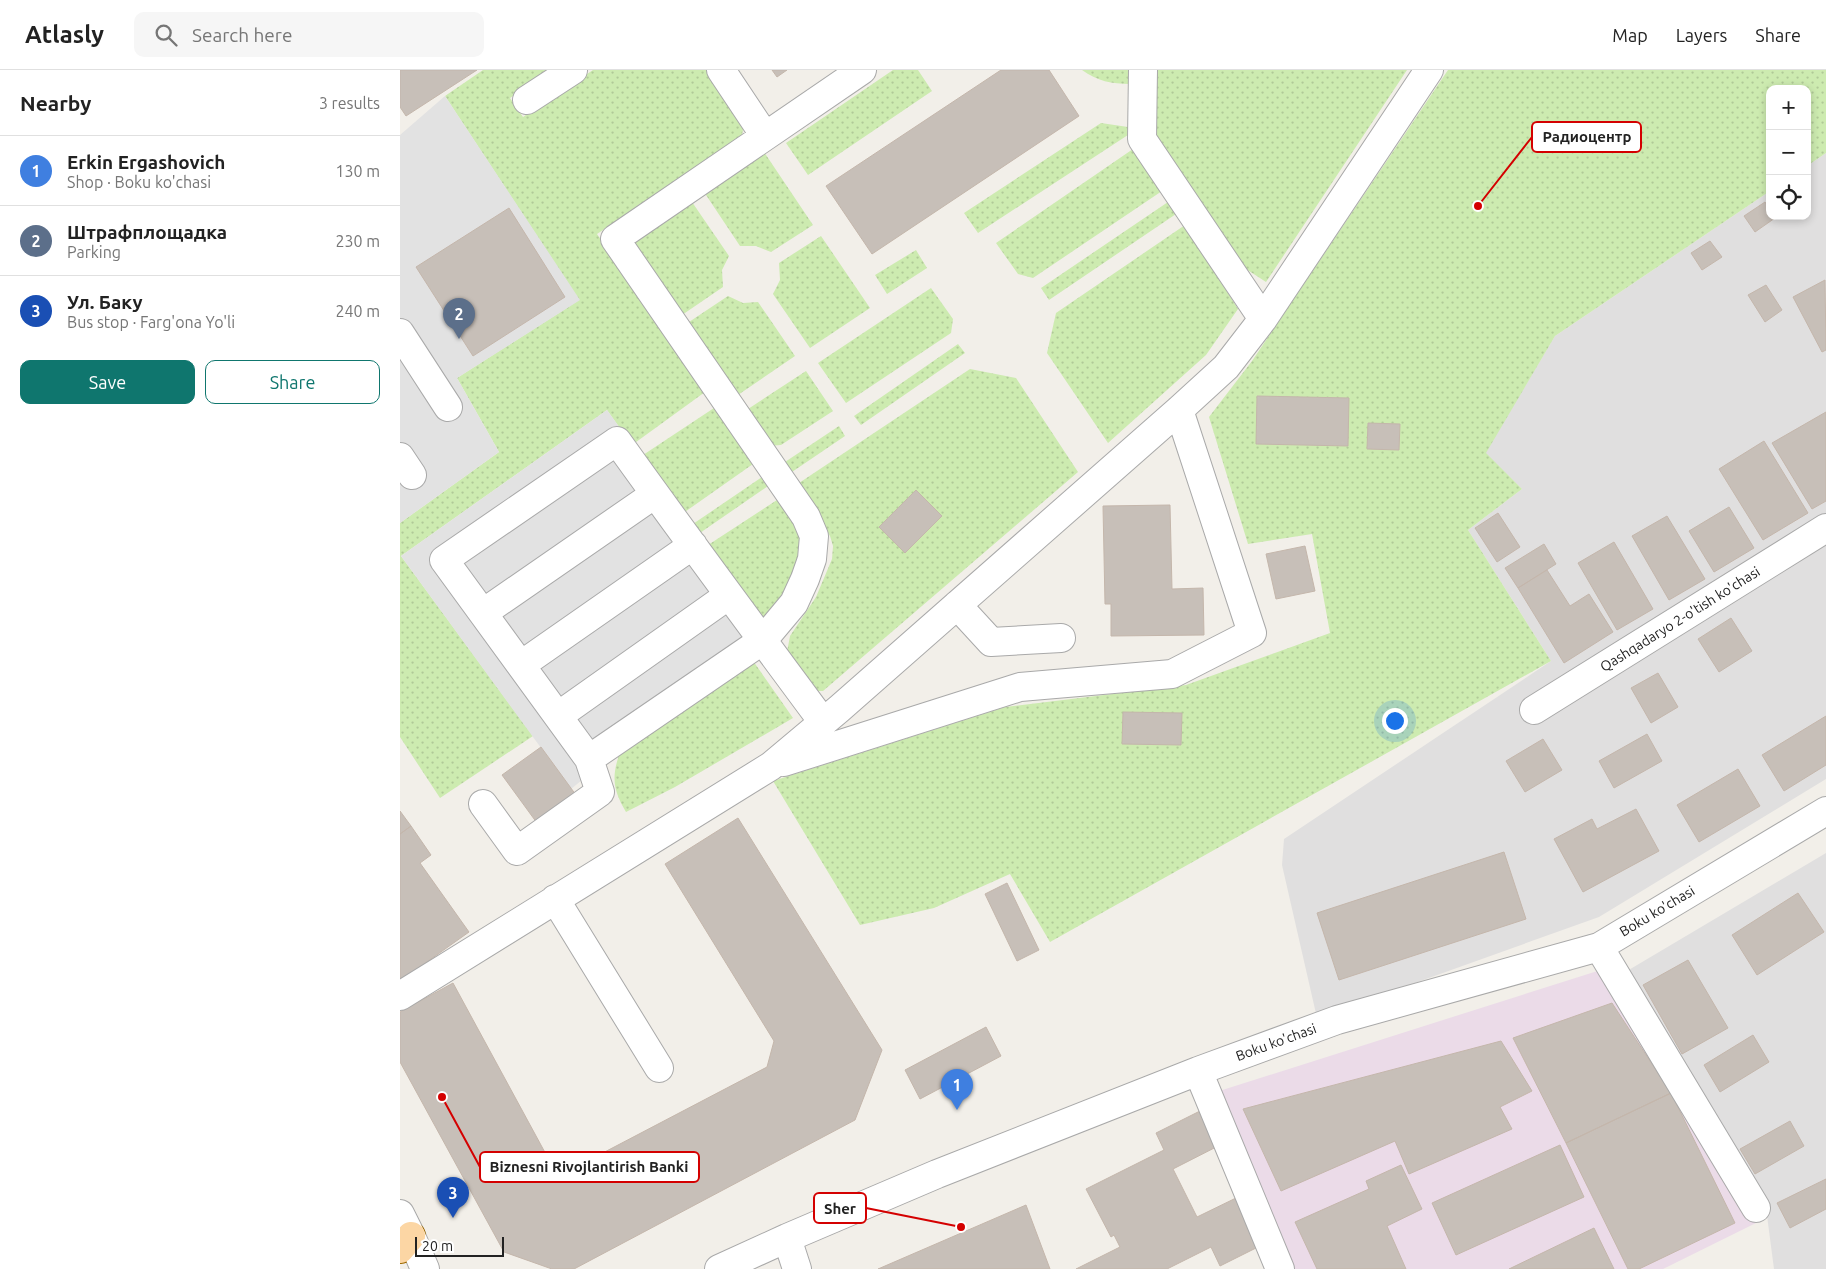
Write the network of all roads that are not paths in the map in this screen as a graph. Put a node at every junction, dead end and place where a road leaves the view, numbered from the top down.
1 (573, 70) edge
2 (721, 70) edge
3 (862, 70) edge
4 (1143, 70) edge
5 (1429, 70) edge
6 (527, 100) dead end
7 (766, 136) junction
8 (1263, 319) junction
9 (400, 332) edge
10 (448, 407) dead end
11 (1179, 410) junction
12 (655, 494) junction
13 (1826, 528) edge
14 (693, 545) junction
15 (729, 595) junction
16 (957, 605) junction
17 (483, 613) junction
18 (1062, 638) dead end
19 (762, 640) junction
20 (521, 665) junction
21 (1534, 710) dead end
22 (558, 716) junction
23 (823, 722) junction
24 (589, 759) junction
25 (771, 766) junction
26 (483, 804) dead end
27 (1826, 811) edge
28 (555, 899) junction
29 (1598, 947) junction
30 (400, 996) edge
31 (659, 1068) dead end
32 (1198, 1071) junction
33 (1756, 1208) dead end
34 (404, 1233) edge
35 (787, 1238) junction
36 (425, 1269) edge
37 (719, 1269) edge
38 (797, 1269) edge
39 (1280, 1269) edge

1 - 6 street
2 - 7 street
3 - 7 street
4 - 8 street
5 - 8 street
7 - 19 street
8 - 11 street
9 - 10 street
11 - 16 street
11 - 25 street
12 - 14 street
12 - 17 street
12 - 17 street
13 - 21 street, Qashqadaryo 2-o'tish ko'chasi
14 - 15 street
14 - 20 street
15 - 19 street
15 - 22 street
16 - 18 street
16 - 23 street
17 - 20 street
19 - 23 street
19 - 24 street
20 - 22 street
22 - 24 street
23 - 25 street
24 - 26 street
25 - 28 street
27 - 29 street, Boku ko'chasi
28 - 30 street
28 - 31 street
29 - 32 street, Boku ko'chasi
29 - 33 street
32 - 35 street, Boku ko'chasi
32 - 39 street
34 - 36 street
35 - 37 street, Boku ko'chasi
35 - 38 street

